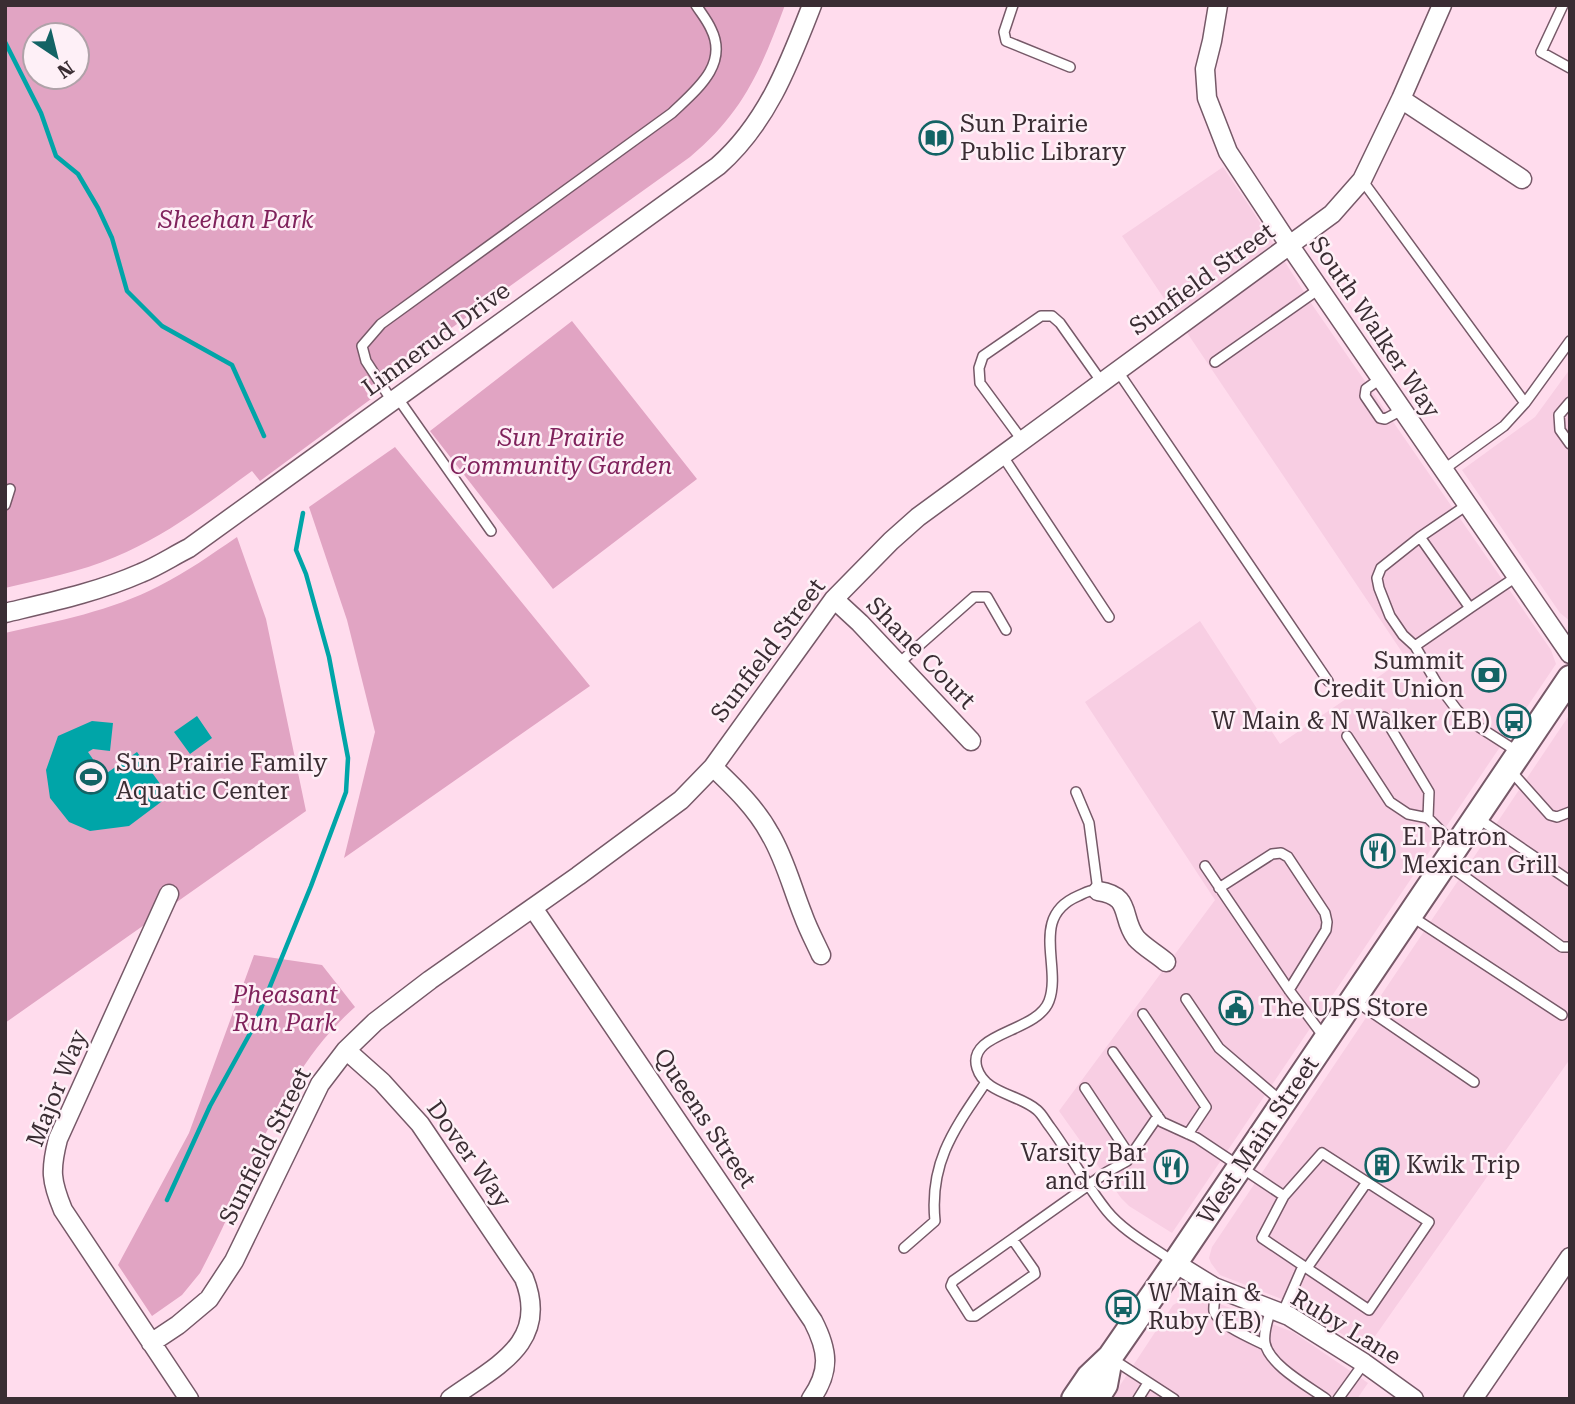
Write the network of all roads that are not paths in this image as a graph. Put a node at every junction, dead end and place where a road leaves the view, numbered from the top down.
1 (696, 5) edge
2 (811, 5) edge
3 (1013, 5) edge
4 (1218, 5) edge
5 (1442, 5) edge
6 (1563, 5) edge
7 (1070, 67) dead end
8 (1570, 68) edge
9 (1401, 99) junction
10 (1522, 178) dead end
11 (1362, 180) junction
12 (1290, 246) junction
13 (1319, 289) junction
14 (1570, 341) edge
15 (1215, 362) dead end
16 (1117, 370) junction
17 (1101, 381) junction
18 (395, 399) junction
19 (1570, 402) edge
20 (1525, 403) junction
21 (1022, 440) junction
22 (1570, 444) edge
23 (1002, 455) junction
24 (1443, 470) junction
25 (10, 489) dead end
26 (5, 505) edge
27 (1467, 505) junction
28 (491, 531) dead end
29 (1420, 537) junction
30 (1516, 576) junction
31 (834, 599) junction
32 (1470, 608) junction
33 (5, 613) edge
34 (1109, 617) dead end
35 (1006, 630) dead end
36 (1415, 646) junction
37 (1570, 654) edge
38 (898, 664) junction
39 (1570, 678) edge
40 (1328, 681) dead end
41 (1384, 717) dead end
42 (1347, 736) dead end
43 (971, 741) dead end
44 (1514, 761) junction
45 (713, 768) junction
46 (1076, 792) dead end
47 (1570, 812) edge
48 (1476, 817) junction
49 (1428, 818) junction
50 (1451, 854) junction
51 (1205, 866) dead end
52 (1570, 881) edge
53 (1219, 888) junction
54 (1098, 891) junction
55 (169, 894) dead end
56 (533, 908) junction
57 (1410, 915) junction
58 (1570, 947) edge
59 (821, 955) dead end
60 (1166, 962) dead end
61 (1289, 990) junction
62 (1186, 999) dead end
63 (1353, 999) junction
64 (1143, 1014) dead end
65 (1562, 1014) dead end
66 (1326, 1039) junction
67 (346, 1050) junction
68 (1113, 1052) dead end
69 (986, 1082) junction
70 (1474, 1082) dead end
71 (1085, 1088) dead end
72 (1283, 1103) junction
73 (1158, 1116) junction
74 (1188, 1134) junction
75 (1130, 1156) junction
76 (1240, 1167) junction
77 (1367, 1182) junction
78 (1089, 1186) junction
79 (1284, 1196) junction
80 (1013, 1240) junction
81 (904, 1248) dead end
82 (1175, 1263) junction
83 (1305, 1267) junction
84 (1567, 1267) edge
85 (1218, 1288) junction
86 (1276, 1312) junction
87 (151, 1343) junction
88 (1265, 1345) junction
89 (1110, 1357) junction
90 (1364, 1363) junction
91 (1148, 1383) junction
92 (189, 1399) edge
93 (450, 1399) edge
94 (811, 1399) edge
95 (1074, 1399) edge
96 (1096, 1399) edge
97 (1138, 1399) edge
98 (1174, 1399) edge
99 (1326, 1399) edge
100 (1338, 1399) edge
101 (1414, 1399) edge
102 (1473, 1399) edge

1 - 18 lane
2 - 18 street, Linnerud Drive
3 - 7 lane
4 - 12 street, South Walker Way
5 - 9 street, Sunfield Street
6 - 8 lane
9 - 10 street
9 - 11 street, Sunfield Street
11 - 12 street, Sunfield Street
11 - 20 lane
12 - 13 street, South Walker Way
12 - 16 street, Sunfield Street
13 - 15 lane
13 - 24 street, South Walker Way
14 - 20 lane
16 - 17 street, Sunfield Street
16 - 40 lane
17 - 21 street, Sunfield Street
17 - 21 lane
18 - 28 lane
18 - 33 street, Linnerud Drive
19 - 22 lane
20 - 24 lane
21 - 23 street, Sunfield Street
23 - 31 street, Sunfield Street
23 - 34 lane
24 - 27 street, South Walker Way
25 - 26 lane
27 - 29 lane
27 - 30 street, South Walker Way
29 - 32 lane
29 - 36 lane
30 - 32 lane
30 - 37 street, South Walker Way
31 - 38 street, Shane Court
31 - 45 street, Sunfield Street
32 - 36 lane
35 - 38 lane
36 - 44 lane
38 - 43 street, Shane Court
39 - 44 main road, West Main Street
41 - 49 lane
42 - 49 lane
44 - 47 lane
44 - 48 main road, West Main Street
45 - 56 street, Sunfield Street
45 - 59 street
46 - 54 lane
48 - 50 main road, West Main Street
48 - 52 lane
49 - 50 lane
50 - 57 main road, West Main Street
50 - 58 lane
51 - 53 lane
53 - 61 lane
53 - 61 lane
54 - 60 street
54 - 69 lane
55 - 87 street, Major Way
56 - 67 street, Sunfield Street
56 - 94 street, Queens Street
57 - 63 main road, West Main Street
57 - 65 lane
61 - 66 lane
62 - 72 lane
63 - 66 main road, West Main Street
63 - 70 lane
64 - 74 lane
66 - 72 main road, West Main Street
67 - 87 street, Sunfield Street
67 - 93 street, Dover Way
68 - 73 lane
69 - 78 lane
69 - 81 lane
71 - 75 lane
72 - 76 main road, West Main Street
73 - 74 lane
73 - 75 lane
74 - 76 lane
75 - 78 lane
76 - 79 lane
76 - 82 main road, West Main Street
77 - 79 lane
77 - 83 lane
77 - 83 lane
78 - 80 lane
78 - 82 lane
79 - 83 lane
80 - 80 lane
82 - 85 street, Ruby Lane
82 - 89 main road, West Main Street
83 - 86 lane
84 - 102 street
85 - 86 street, Ruby Lane
85 - 88 lane
86 - 88 lane
86 - 90 street, Ruby Lane
87 - 92 street, Major Way
88 - 99 lane
89 - 91 lane
89 - 95 main road, West Main Street
89 - 96 main road, West Main Street
90 - 100 lane
90 - 101 street, Ruby Lane
91 - 97 lane
91 - 98 lane

